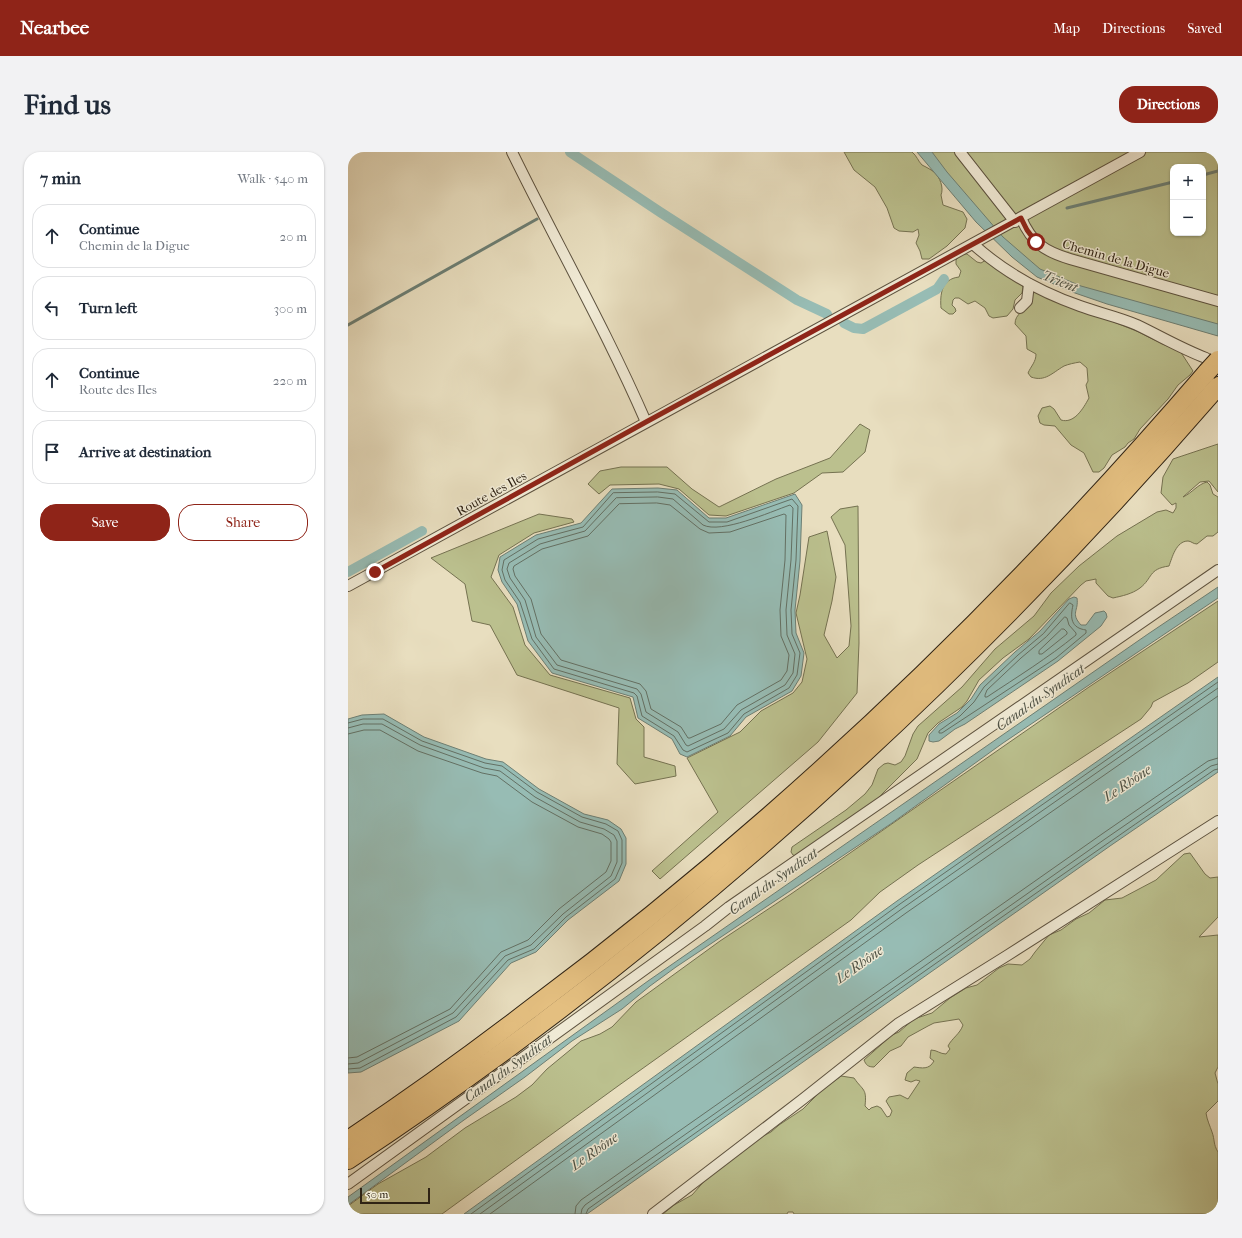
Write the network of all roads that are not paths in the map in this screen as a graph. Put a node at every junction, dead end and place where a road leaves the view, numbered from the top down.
1 (512, 152) edge
2 (960, 152) edge
3 (1140, 152) edge
4 (1014, 222) junction
5 (976, 242) junction
6 (1029, 284) junction
7 (1218, 301) edge
8 (1020, 308) dead end
9 (1212, 369) edge
10 (646, 422) junction
11 (1218, 570) edge
12 (348, 586) edge
13 (1218, 821) edge
14 (348, 1140) edge
15 (348, 1160) edge
16 (348, 1184) edge
17 (654, 1214) edge

1 - 10 street
2 - 4 street, Chemin de la Digue
3 - 4 street, Route des Iles
4 - 5 street, Route des Iles
4 - 7 street, Chemin de la Digue
5 - 6 street
5 - 10 street, Route des Iles
6 - 8 street
6 - 9 street
9 - 14 highway
9 - 15 highway
10 - 12 street, Route des Iles
11 - 16 street
13 - 17 street

